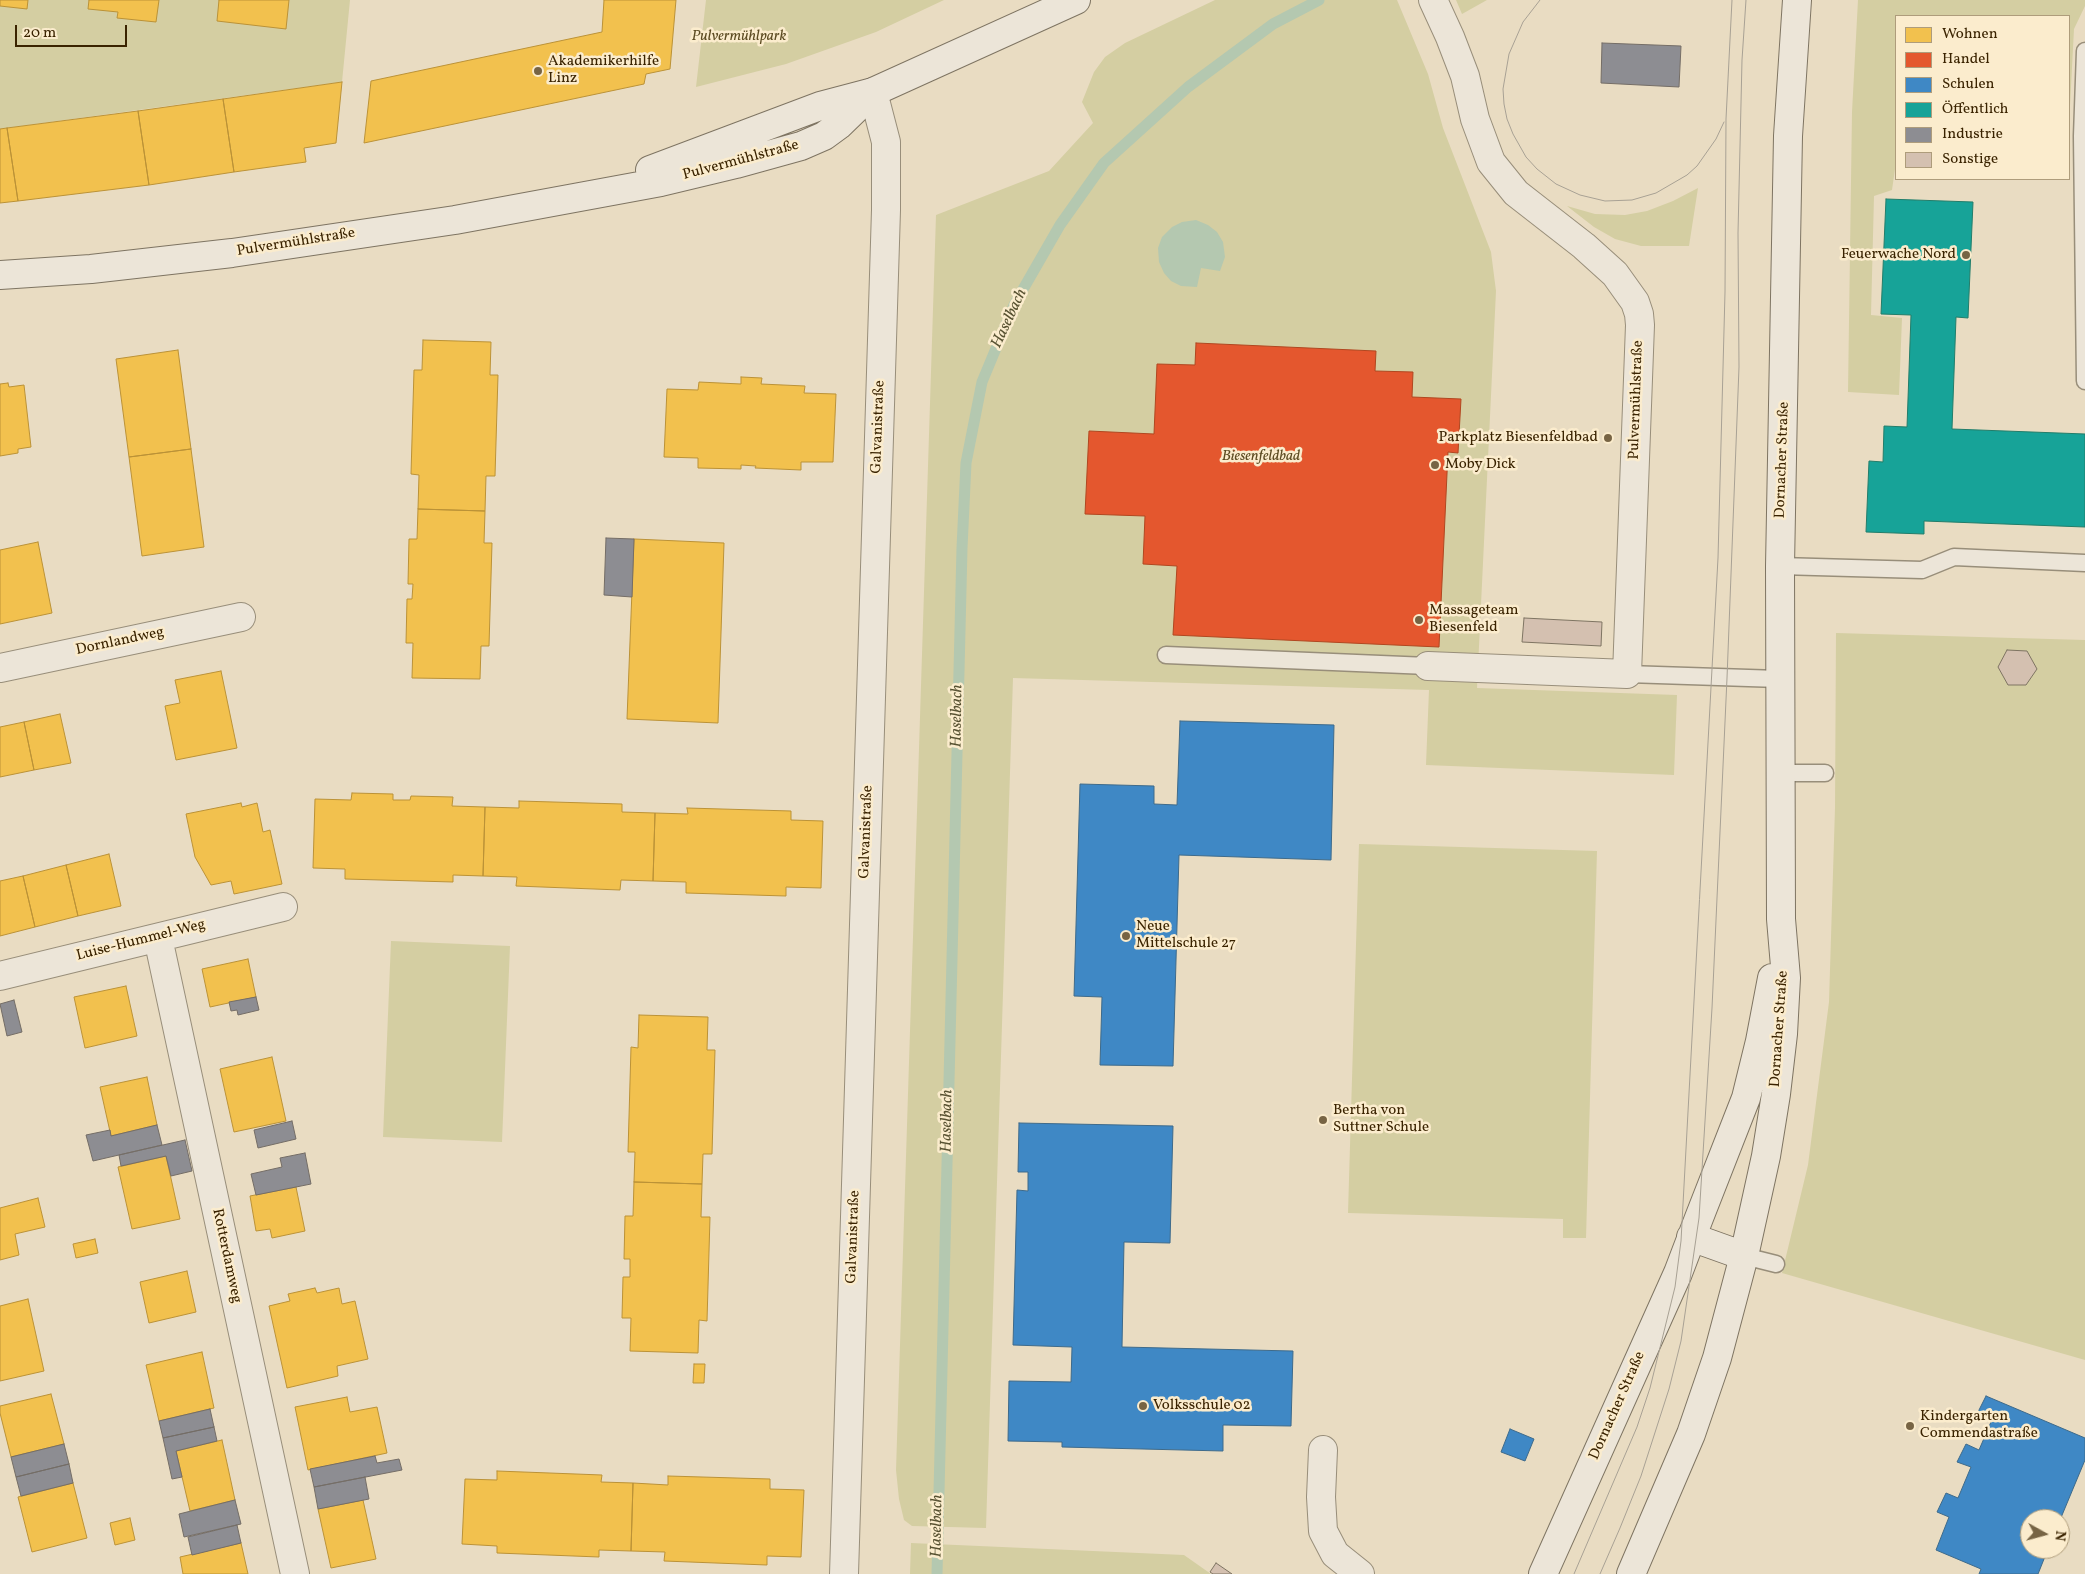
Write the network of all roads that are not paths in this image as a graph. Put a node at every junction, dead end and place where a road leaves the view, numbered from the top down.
1 (1076, 0) edge
2 (1433, 0) edge
3 (1797, 0) edge
4 (2085, 51) edge
5 (873, 92) junction
6 (0, 275) edge
7 (2085, 381) edge
8 (2085, 563) edge
9 (1780, 566) junction
10 (241, 616) dead end
11 (1166, 655) dead end
12 (1428, 666) joint
13 (0, 668) edge
14 (1627, 674) junction
15 (1779, 679) junction
16 (1781, 773) junction
17 (1825, 773) dead end
18 (283, 907) dead end
19 (1781, 919) junction
20 (158, 938) junction
21 (0, 976) edge
22 (1692, 1237) junction
23 (1744, 1256) junction
24 (1776, 1264) dead end
25 (1323, 1450) dead end
26 (295, 1574) edge
27 (844, 1574) edge
28 (1360, 1574) edge
29 (1543, 1574) edge
30 (1631, 1574) edge

1 - 5 street, Pulvermühlstraße
2 - 14 street, Pulvermühlstraße
3 - 9 street, Dornacher Straße
4 - 7 lane
5 - 6 street, Pulvermühlstraße
5 - 27 street, Galvanistraße
8 - 9 lane
9 - 15 street, Dornacher Straße
10 - 13 street, Dornlandweg
11 - 12 lane
12 - 14 street
14 - 15 lane
15 - 16 street, Dornacher Straße
16 - 17 lane
16 - 19 street, Dornacher Straße
18 - 20 street, Luise-Hummel-Weg
19 - 22 street, Dornacher Straße
19 - 23 street, Dornacher Straße
20 - 21 street, Luise-Hummel-Weg
20 - 26 street, Rotterdamweg
22 - 23 street
22 - 29 street, Dornacher Straße
23 - 24 lane
23 - 30 street, Dornacher Straße
25 - 28 street

